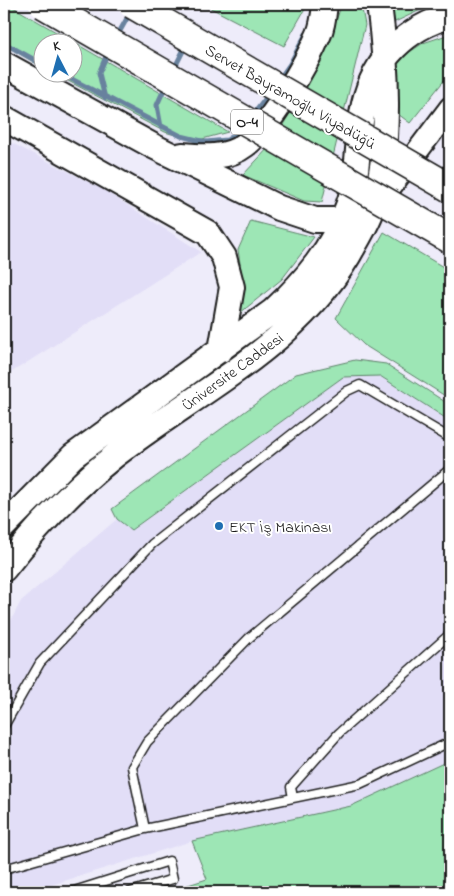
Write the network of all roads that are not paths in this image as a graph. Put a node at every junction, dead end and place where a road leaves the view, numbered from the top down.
1 (43, 4) edge
2 (132, 4) edge
3 (325, 4) edge
4 (379, 4) edge
5 (450, 16) edge
6 (383, 60) junction
7 (4, 64) edge
8 (450, 108) edge
9 (4, 118) edge
10 (170, 154) junction
11 (450, 188) edge
12 (372, 212) junction
13 (341, 220) junction
14 (450, 239) edge
15 (221, 350) junction
16 (450, 438) edge
17 (450, 469) edge
18 (4, 526) edge
19 (4, 569) edge
20 (450, 634) edge
21 (4, 726) edge
22 (450, 742) edge
23 (293, 798) junction
24 (145, 829) junction
25 (4, 869) edge
26 (71, 892) edge
27 (130, 892) edge

1 - 14 highway, O-4, bridge
2 - 11 highway, Servet Bayramoğlu Viyadüğü, bridge
3 - 10 main road
4 - 6 main road, Üniversite Caddesi
5 - 6 main road
6 - 12 main road, Üniversite Caddesi
6 - 13 main road, Üniversite Caddesi
7 - 10 main road
8 - 12 street
9 - 15 main road
10 - 13 main road
12 - 13 main road
12 - 19 main road, Üniversite Caddesi
13 - 15 main road, Üniversite Caddesi
15 - 18 main road, Üniversite Caddesi
16 - 21 lane
17 - 24 lane
20 - 23 lane
22 - 23 lane
23 - 24 lane
24 - 25 lane
26 - 27 lane

